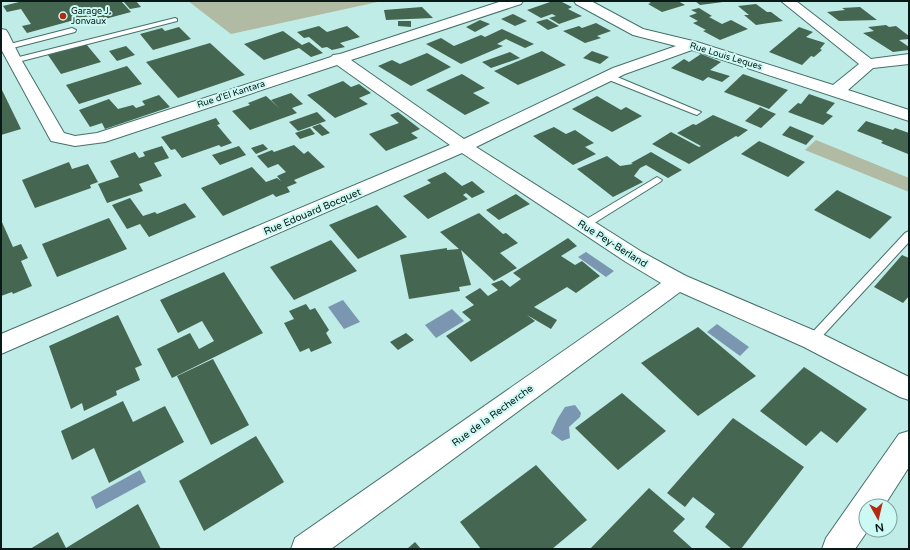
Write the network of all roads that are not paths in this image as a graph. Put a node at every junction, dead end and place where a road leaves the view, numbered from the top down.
1 (516, 1) edge
2 (581, 1) edge
3 (788, 1) edge
4 (175, 20) dead end
5 (72, 30) dead end
6 (1, 33) edge
7 (633, 43) junction
8 (692, 45) junction
9 (11, 54) junction
10 (338, 58) junction
11 (909, 60) edge
12 (868, 64) junction
13 (613, 74) junction
14 (836, 91) junction
15 (697, 112) dead end
16 (909, 116) edge
17 (463, 146) junction
18 (657, 180) dead end
19 (584, 225) junction
20 (909, 235) edge
21 (678, 282) junction
22 (812, 340) junction
23 (1, 344) edge
24 (909, 389) edge
25 (909, 443) edge
26 (871, 498) edge
27 (858, 518) edge
28 (306, 549) edge
29 (837, 549) edge

1 - 10 street, Rue d'El Kantara
2 - 7 street, Rue Louis Leques
3 - 12 street
4 - 9 lane
5 - 9 lane
6 - 9 street, Rue d'El Kantara
7 - 8 street, Rue Louis Leques
7 - 13 street
8 - 13 street, Rue Edouard Bocquet
8 - 14 street, Rue Louis Leques
9 - 10 street, Rue d'El Kantara
10 - 17 street, Rue Pey-Berland
11 - 12 street
12 - 14 street
13 - 15 lane
13 - 17 street, Rue Edouard Bocquet
14 - 16 street, Rue Louis Leques
17 - 19 street, Rue Pey-Berland
17 - 23 street, Rue Edouard Bocquet
18 - 19 lane
19 - 21 street, Rue Pey-Berland
20 - 22 lane
21 - 22 street, Rue Pey-Berland
21 - 28 street, Rue de la Recherche
22 - 24 street, Rue Pey-Berland
25 - 26 street
27 - 29 street

